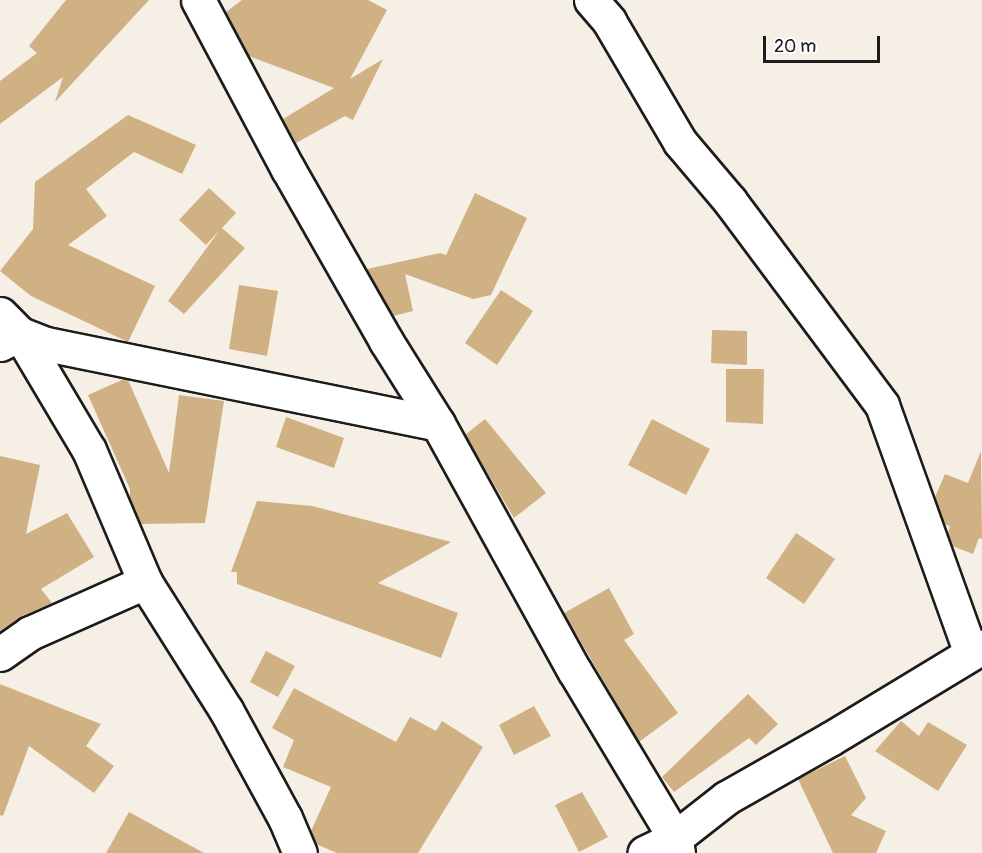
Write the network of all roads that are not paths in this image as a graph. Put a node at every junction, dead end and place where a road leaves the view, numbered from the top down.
1 (198, 0) edge
2 (591, 0) edge
3 (7, 331) edge
4 (438, 424) junction
5 (145, 582) junction
6 (976, 650) edge
7 (0, 654) edge
8 (676, 846) edge
9 (300, 853) edge
10 (644, 853) edge

1 - 4 street
2 - 6 street
3 - 4 street
3 - 5 street
4 - 8 street
5 - 7 street
5 - 9 street
6 - 8 street
8 - 10 street

